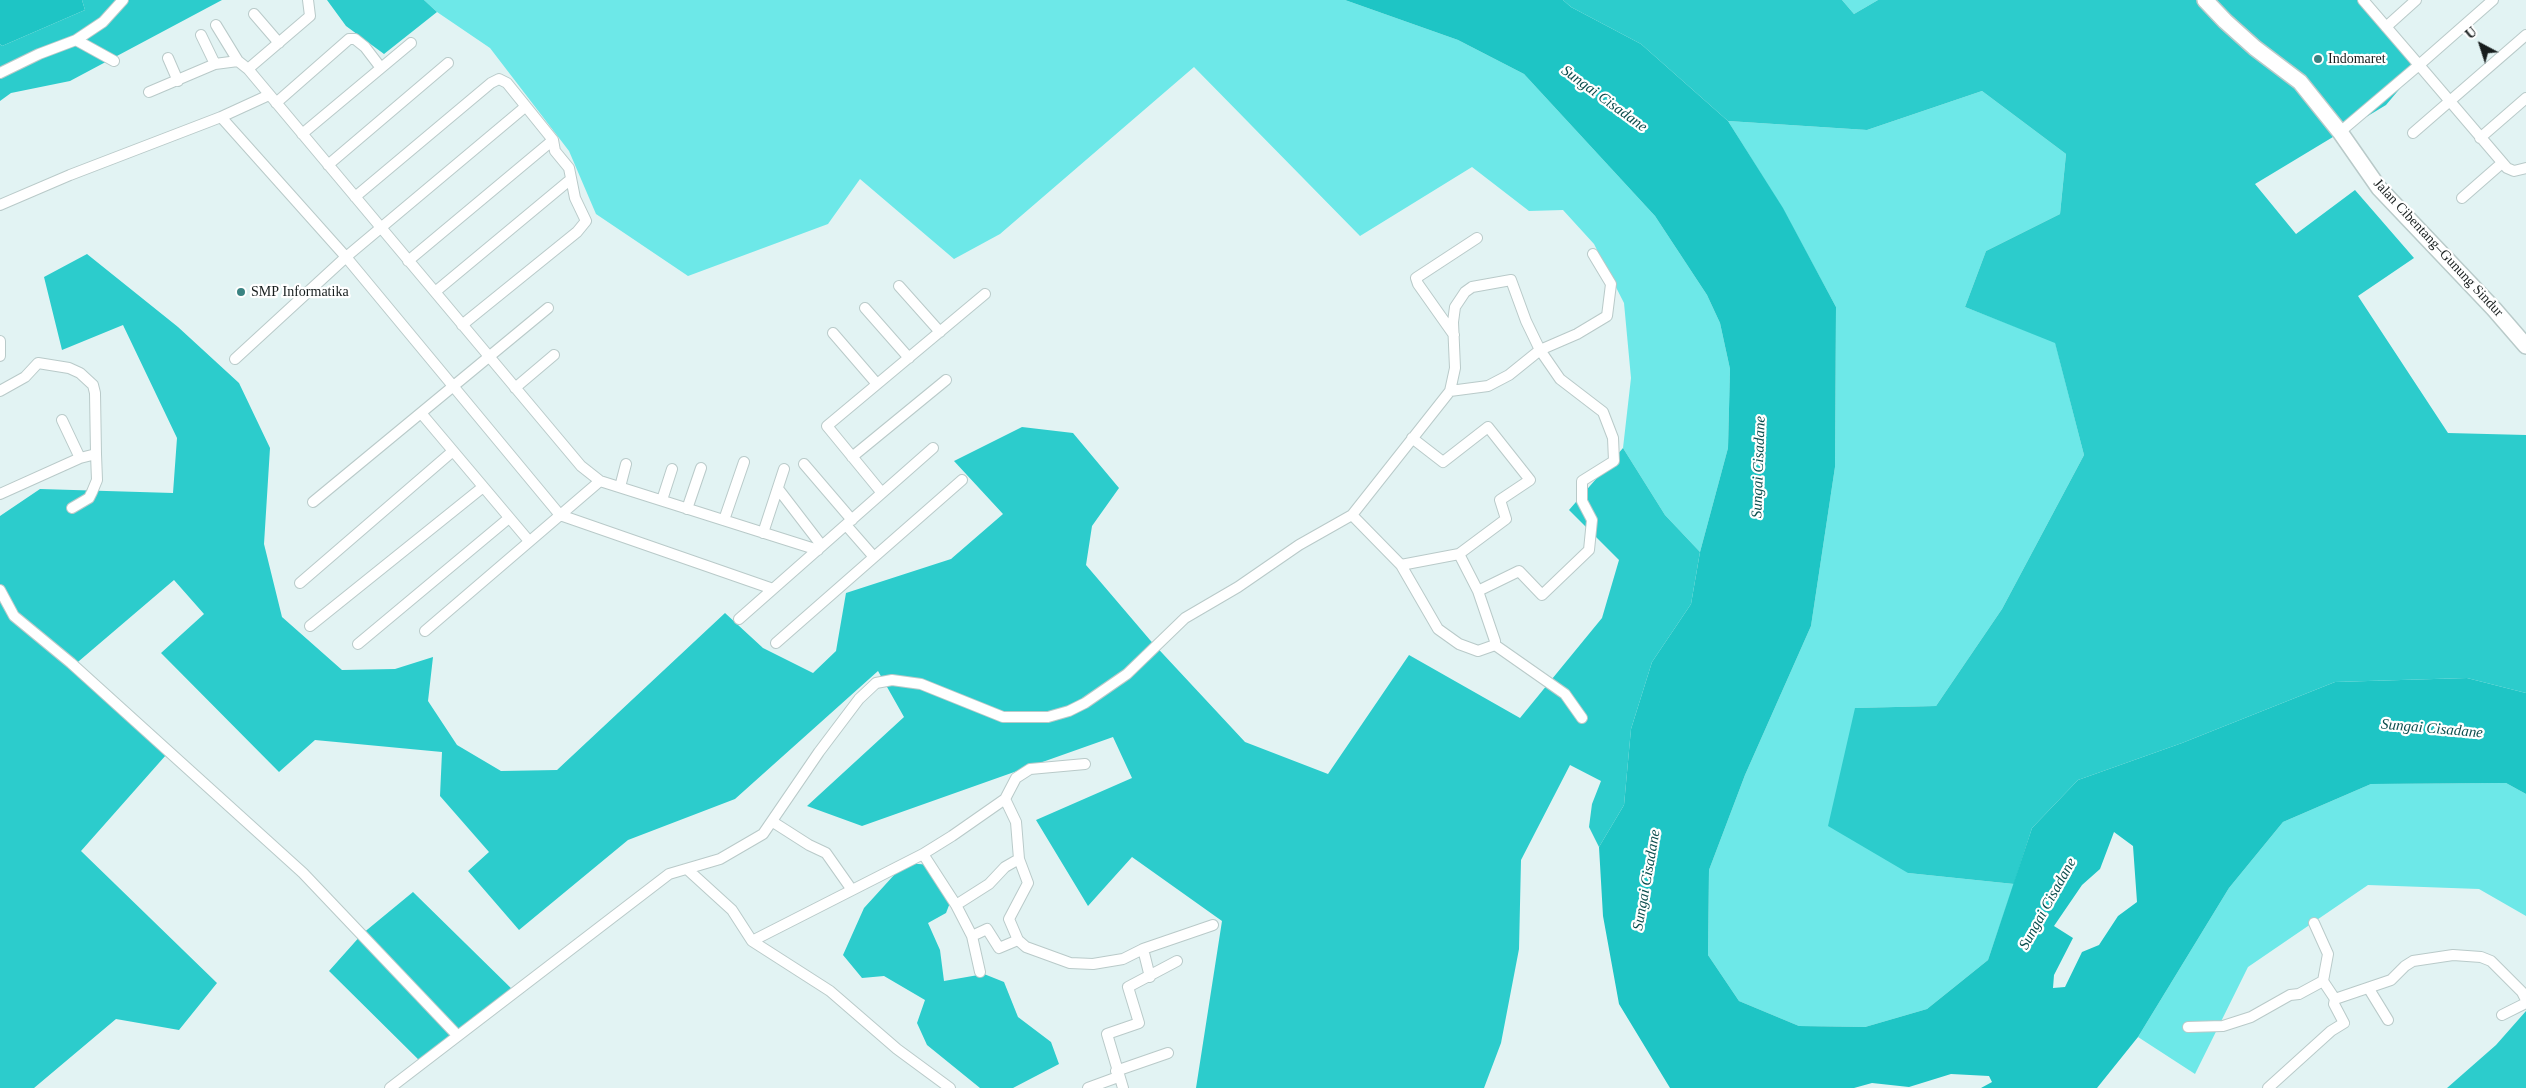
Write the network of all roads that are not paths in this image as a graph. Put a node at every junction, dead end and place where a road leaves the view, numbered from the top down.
1 (123, 0) edge
2 (308, 0) edge
3 (2205, 0) edge
4 (2363, 0) edge
5 (2416, 0) edge
6 (2492, 0) edge
7 (254, 14) dead end
8 (216, 25) dead end
9 (2386, 27) junction
10 (201, 35) dead end
11 (2526, 35) edge
12 (76, 40) junction
13 (279, 43) junction
14 (411, 43) dead end
15 (168, 58) dead end
16 (114, 61) dead end
17 (238, 61) junction
18 (448, 63) dead end
19 (215, 64) junction
20 (2419, 65) junction
21 (382, 68) junction
22 (248, 69) junction
23 (0, 73) edge
24 (178, 81) junction
25 (148, 92) dead end
26 (269, 95) junction
27 (2526, 98) edge
28 (2448, 102) junction
29 (276, 103) junction
30 (525, 107) junction
31 (221, 118) junction
32 (2340, 132) junction
33 (2413, 133) dead end
34 (302, 134) junction
35 (2480, 138) junction
36 (553, 140) junction
37 (2526, 160) edge
38 (2502, 163) junction
39 (328, 165) junction
40 (2526, 168) edge
41 (2514, 170) junction
42 (571, 179) junction
43 (355, 197) junction
44 (2462, 198) dead end
45 (0, 205) edge
46 (382, 229) junction
47 (1477, 238) dead end
48 (1593, 254) dead end
49 (346, 257) junction
50 (408, 260) junction
51 (899, 286) dead end
52 (435, 292) junction
53 (986, 294) dead end
54 (548, 308) dead end
55 (865, 308) dead end
56 (462, 324) junction
57 (833, 332) dead end
58 (940, 332) junction
59 (1454, 336) junction
60 (0, 342) edge
61 (2526, 346) edge
62 (1540, 350) junction
63 (554, 355) dead end
64 (0, 356) edge
65 (490, 358) junction
66 (909, 358) junction
67 (234, 359) dead end
68 (946, 380) dead end
69 (877, 384) junction
70 (453, 388) junction
71 (515, 388) junction
72 (0, 391) edge
73 (1450, 391) junction
74 (422, 414) junction
75 (62, 420) dead end
76 (1412, 438) junction
77 (933, 448) dead end
78 (453, 451) junction
79 (96, 454) junction
80 (852, 457) junction
81 (80, 458) junction
82 (744, 462) dead end
83 (626, 464) dead end
84 (804, 464) dead end
85 (701, 468) dead end
86 (784, 469) dead end
87 (672, 470) dead end
88 (962, 480) dead end
89 (600, 481) junction
90 (482, 486) junction
91 (620, 487) junction
92 (779, 490) junction
93 (882, 493) junction
94 (0, 494) edge
95 (662, 500) junction
96 (313, 502) dead end
97 (72, 508) dead end
98 (687, 509) junction
99 (560, 515) junction
100 (1352, 515) junction
101 (509, 518) junction
102 (724, 520) junction
103 (849, 522) junction
104 (763, 533) junction
105 (529, 541) junction
106 (820, 548) junction
107 (1459, 554) junction
108 (874, 557) junction
109 (1401, 564) junction
110 (300, 583) dead end
111 (773, 589) junction
112 (0, 590) edge
113 (1478, 591) junction
114 (740, 619) dead end
115 (310, 626) dead end
116 (424, 631) dead end
117 (776, 643) dead end
118 (358, 644) dead end
119 (1495, 645) junction
120 (1582, 718) dead end
121 (1085, 764) dead end
122 (1005, 799) junction
123 (773, 822) junction
124 (923, 854) junction
125 (1019, 859) junction
126 (687, 868) junction
127 (852, 890) junction
128 (956, 905) junction
129 (2314, 923) dead end
130 (1213, 925) dead end
131 (972, 936) junction
132 (1018, 940) junction
133 (752, 941) junction
134 (1142, 949) junction
135 (1177, 961) dead end
136 (980, 972) dead end
137 (1150, 977) junction
138 (2323, 981) junction
139 (2369, 988) junction
140 (2335, 998) junction
141 (2526, 1002) edge
142 (2502, 1015) dead end
143 (2388, 1020) dead end
144 (2188, 1027) dead end
145 (457, 1034) junction
146 (1168, 1053) dead end
147 (1117, 1074) junction
148 (390, 1088) edge
149 (950, 1088) edge
150 (1088, 1088) edge
151 (1123, 1088) edge
152 (2268, 1088) edge

1 - 12 street
2 - 13 street
3 - 32 street, Jalan Cibentang–Gunung Sindur
4 - 9 street
5 - 9 street
6 - 20 street
7 - 13 street
8 - 17 street
9 - 20 street
10 - 19 street
11 - 28 street
12 - 16 street
12 - 23 street
13 - 22 street
14 - 21 street
15 - 24 street
17 - 19 street
17 - 22 street
18 - 39 street
19 - 24 street
20 - 28 street
20 - 32 street
21 - 29 street
21 - 34 street
22 - 26 street
24 - 25 street
26 - 29 street
26 - 31 street
27 - 35 street
28 - 33 street
28 - 35 street
29 - 34 street
30 - 36 street
30 - 43 street
30 - 46 street
31 - 45 street
31 - 49 street
32 - 61 street, Jalan Cibentang–Gunung Sindur
34 - 39 street
35 - 38 street
36 - 42 street
36 - 50 street
37 - 41 street
38 - 41 street
38 - 44 street
39 - 43 street
40 - 41 street
42 - 52 street
42 - 56 street
43 - 46 street
46 - 49 street
46 - 50 street
47 - 59 street
48 - 62 street
49 - 67 street
49 - 70 street
50 - 52 street
51 - 58 street
52 - 56 street
53 - 58 street
54 - 65 street
55 - 66 street
56 - 65 street
57 - 69 street
58 - 66 street
59 - 62 street
59 - 73 street
60 - 64 street
62 - 73 street
62 - 113 street
63 - 71 street
65 - 70 street
65 - 71 street
66 - 69 street
68 - 80 street
69 - 80 street
70 - 74 street
70 - 99 street
71 - 89 street
72 - 79 street
73 - 76 street
74 - 78 street
74 - 96 street
75 - 81 street
76 - 100 street
76 - 107 street
77 - 93 street
78 - 90 street
78 - 110 street
79 - 81 street
79 - 97 street
80 - 93 street
81 - 94 street
82 - 102 street
83 - 91 street
84 - 103 street
85 - 98 street
86 - 92 street
87 - 95 street
88 - 108 street
89 - 91 street
89 - 99 street
90 - 101 street
90 - 115 street
91 - 95 street
92 - 104 street
92 - 106 street
93 - 103 street
95 - 98 street
98 - 102 street
99 - 105 street
99 - 111 street
100 - 109 street
100 - 123 street
101 - 105 street
101 - 118 street
102 - 104 street
103 - 106 street
103 - 108 street
104 - 106 street
105 - 116 street
106 - 111 street
107 - 109 street
107 - 113 street
108 - 117 street
109 - 119 street
111 - 114 street
112 - 145 street
113 - 119 street
119 - 120 street
121 - 122 street
122 - 124 street
122 - 125 street
123 - 126 street
123 - 127 street
124 - 127 street
124 - 128 street
125 - 128 street
125 - 132 street
126 - 133 street
126 - 145 street
127 - 133 street
128 - 131 street
129 - 138 street
130 - 134 street
131 - 132 street
131 - 136 street
132 - 134 street
133 - 149 street
134 - 137 street
135 - 137 street
137 - 147 street
138 - 140 street
138 - 144 street
139 - 140 street
139 - 141 street
139 - 143 street
140 - 152 street
141 - 142 street
145 - 148 street
146 - 147 street
147 - 150 street
147 - 151 street

